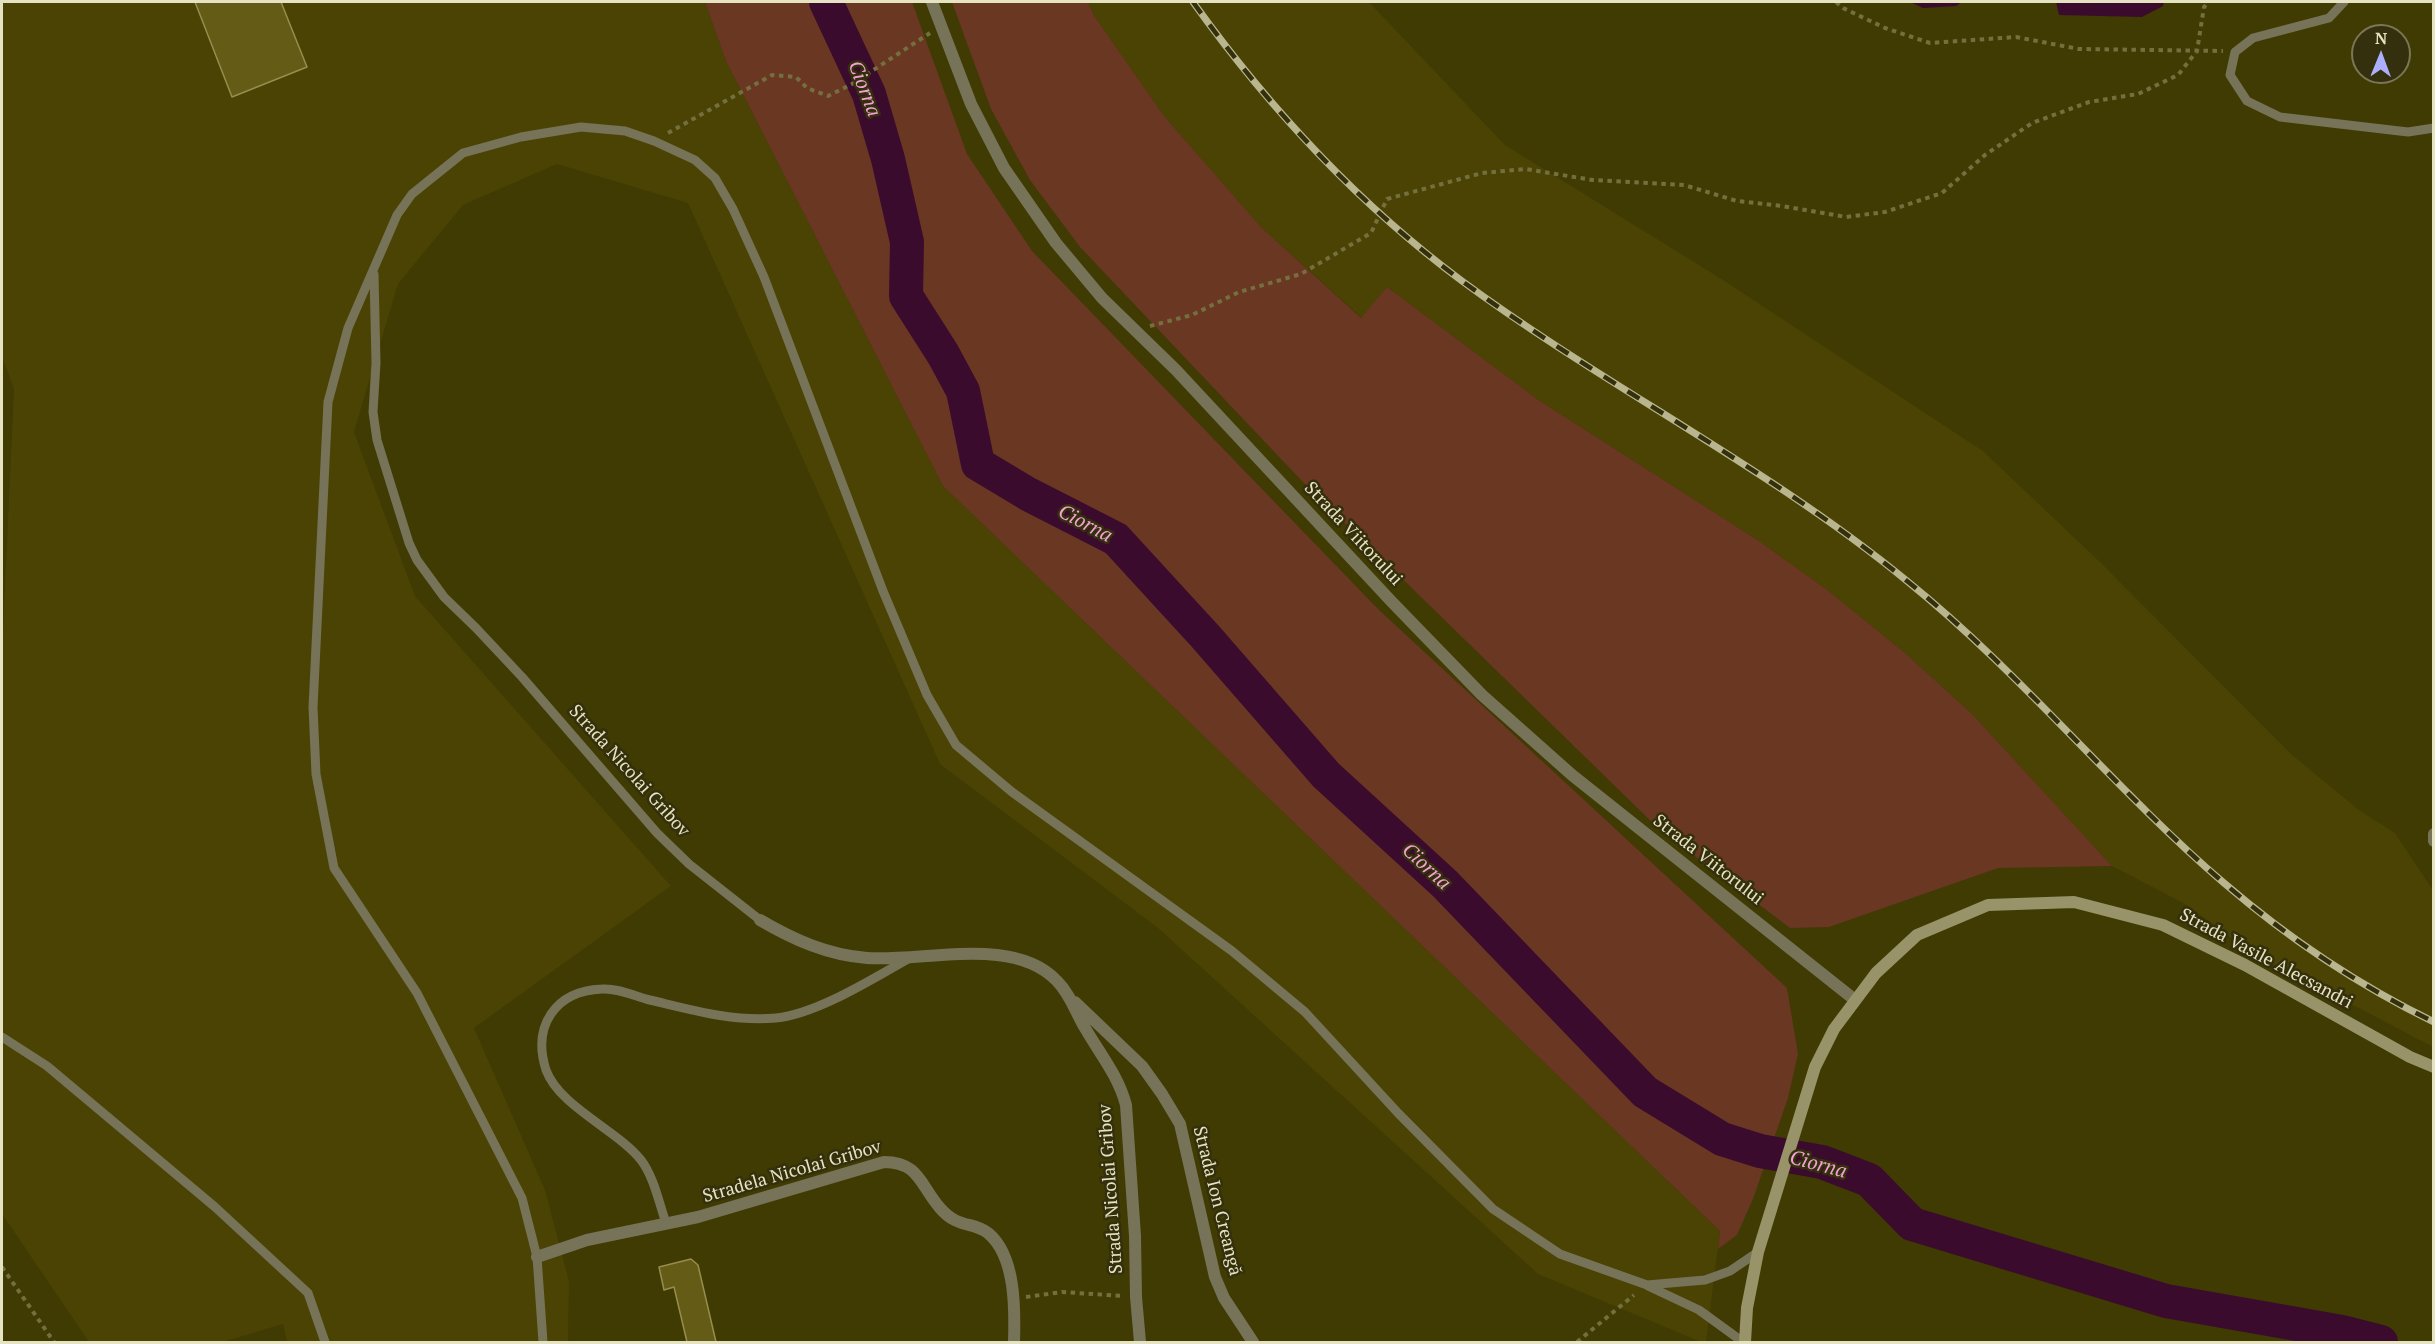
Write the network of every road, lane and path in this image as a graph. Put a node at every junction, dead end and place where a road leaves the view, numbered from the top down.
1 (932, 2) edge
2 (1836, 2) edge
3 (2209, 2) edge
4 (2344, 2) edge
5 (941, 26) junction
6 (2197, 51) junction
7 (2235, 52) junction
8 (2433, 128) edge
9 (654, 141) junction
10 (374, 271) junction
11 (1134, 330) junction
12 (2433, 834) edge
13 (2433, 841) edge
14 (760, 920) joint
15 (910, 958) junction
16 (1067, 995) junction
17 (1855, 1000) junction
18 (2, 1037) edge
19 (2433, 1067) edge
20 (666, 1223) junction
21 (1758, 1252) junction
22 (537, 1257) junction
23 (2, 1267) edge
24 (1647, 1285) junction
25 (1136, 1297) junction
26 (1015, 1300) junction
27 (54, 1342) edge
28 (325, 1342) edge
29 (543, 1342) edge
30 (1014, 1342) edge
31 (1140, 1342) edge
32 (1253, 1342) edge
33 (1577, 1342) edge
34 (1744, 1342) edge

1 - 5 street, Strada Viitorului
2 - 6 path
3 - 6 path
4 - 7 lane
5 - 9 path
5 - 11 street, Strada Viitorului
6 - 7 path
6 - 11 path
7 - 8 lane
9 - 10 lane
9 - 24 lane
10 - 14 lane, Strada Nicolai Gribov
10 - 22 lane
11 - 17 street, Strada Viitorului
12 - 13 street
14 - 15 street, Strada Nicolai Gribov
15 - 16 street, Strada Nicolai Gribov
15 - 20 lane
16 - 25 street, Strada Nicolai Gribov
16 - 32 street, Strada Ion Creangă
17 - 19 main road, Strada Vasile Alecsandri
17 - 21 main road, Strada Vasile Alecsandri
18 - 28 lane
20 - 22 street, Stradela Nicolai Gribov
20 - 26 street, Stradela Nicolai Gribov
21 - 24 lane
21 - 34 main road, Strada Vasile Alecsandri
22 - 29 lane
23 - 27 path
24 - 33 path
24 - 34 lane
25 - 26 path, Strada Nicolai Gribov
25 - 31 street, Strada Nicolai Gribov
26 - 30 street, Stradela Nicolai Gribov

